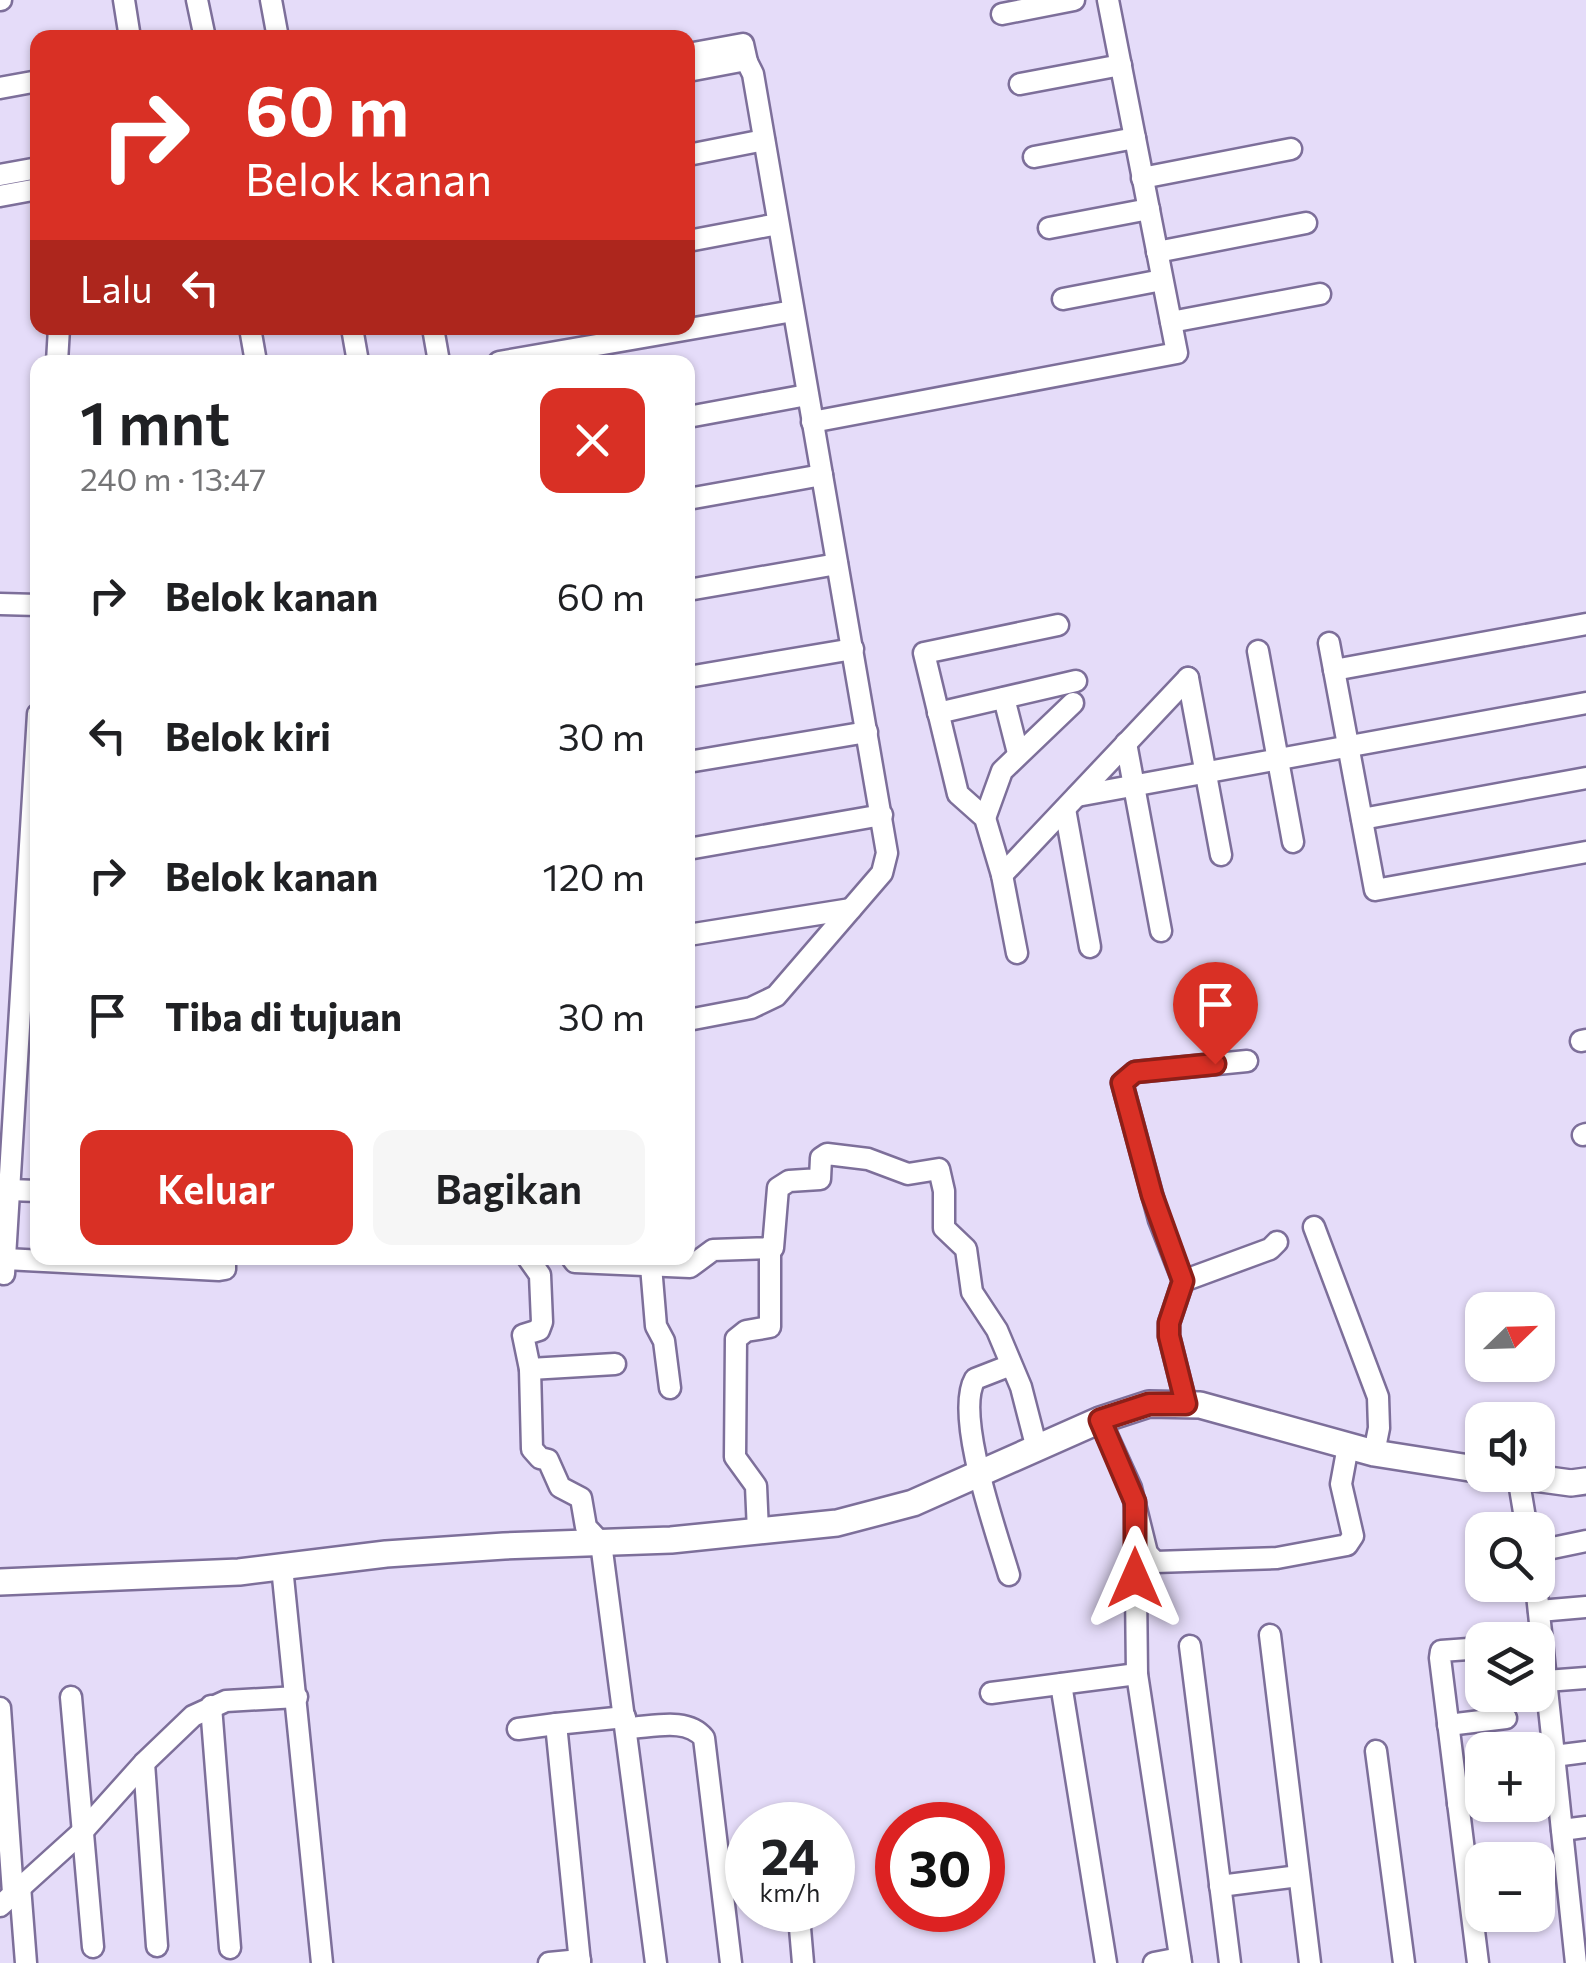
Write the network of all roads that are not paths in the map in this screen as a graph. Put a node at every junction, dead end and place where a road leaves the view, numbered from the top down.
1 (124, 0) edge
2 (198, 0) edge
3 (271, 0) edge
4 (1074, 0) edge
5 (1108, 0) edge
6 (1002, 14) dead end
7 (129, 30) edge
8 (204, 30) edge
9 (277, 30) edge
10 (695, 53) edge
11 (747, 62) junction
12 (1121, 65) junction
13 (695, 70) edge
14 (30, 83) edge
15 (1020, 84) dead end
16 (0, 88) edge
17 (1135, 138) junction
18 (764, 140) junction
19 (1291, 149) dead end
20 (695, 153) edge
21 (1034, 157) dead end
22 (30, 169) edge
23 (0, 175) edge
24 (1142, 178) junction
25 (30, 190) edge
26 (0, 196) edge
27 (1148, 209) junction
28 (1306, 223) dead end
29 (778, 224) junction
30 (1050, 228) dead end
31 (695, 240) edge
32 (1157, 252) junction
33 (1162, 280) junction
34 (1320, 294) dead end
35 (1064, 299) dead end
36 (794, 312) junction
37 (1170, 322) junction
38 (695, 329) edge
39 (658, 335) edge
40 (539, 355) edge
41 (807, 395) junction
42 (695, 416) edge
43 (812, 422) junction
44 (822, 475) junction
45 (695, 498) edge
46 (837, 564) junction
47 (695, 589) edge
48 (0, 604) edge
49 (30, 605) edge
50 (1586, 624) edge
51 (1058, 625) dead end
52 (1329, 643) dead end
53 (853, 649) junction
54 (1258, 651) dead end
55 (1334, 670) junction
56 (695, 675) edge
57 (1004, 698) junction
58 (1586, 703) edge
59 (938, 713) junction
60 (867, 732) junction
61 (1126, 742) junction
62 (1348, 746) junction
63 (1018, 753) junction
64 (1278, 760) junction
65 (695, 761) edge
66 (1206, 773) junction
67 (1586, 778) edge
68 (1134, 786) junction
69 (1071, 802) junction
70 (882, 815) junction
71 (985, 818) junction
72 (1362, 819) junction
73 (1294, 842) dead end
74 (695, 848) edge
75 (1586, 852) edge
76 (1221, 855) dead end
77 (1002, 875) junction
78 (851, 910) junction
79 (1162, 932) dead end
80 (695, 935) edge
81 (1090, 947) dead end
82 (1017, 953) dead end
83 (30, 972) edge
84 (695, 1019) edge
85 (28, 1044) edge
86 (1248, 1061) dead end
87 (7, 1117) edge
88 (9, 1190) junction
89 (30, 1191) edge
90 (1314, 1227) dead end
91 (1278, 1242) dead end
92 (770, 1248) junction
93 (695, 1263) edge
94 (225, 1265) edge
95 (533, 1265) edge
96 (633, 1265) edge
97 (693, 1265) edge
98 (652, 1266) junction
99 (1183, 1281) junction
100 (615, 1364) dead end
101 (1011, 1365) junction
102 (530, 1369) junction
103 (670, 1388) dead end
104 (1186, 1404) junction
105 (1100, 1420) junction
106 (1348, 1446) junction
107 (1037, 1448) junction
108 (1374, 1453) junction
109 (1465, 1467) edge
110 (979, 1473) junction
111 (1555, 1481) edge
112 (1586, 1481) edge
113 (1135, 1502) junction
114 (758, 1531) junction
115 (1586, 1541) edge
116 (601, 1543) junction
117 (1555, 1547) edge
118 (282, 1567) junction
119 (1009, 1575) dead end
120 (0, 1582) edge
121 (1538, 1602) edge
122 (1586, 1607) edge
123 (1539, 1612) junction
124 (1540, 1622) edge
125 (1270, 1635) dead end
126 (1190, 1646) dead end
127 (1465, 1650) edge
128 (1137, 1674) junction
129 (1586, 1678) edge
130 (1555, 1680) edge
131 (1060, 1684) junction
132 (991, 1693) dead end
133 (72, 1697) dead end
134 (297, 1697) junction
135 (212, 1706) junction
136 (0, 1708) edge
137 (1506, 1718) dead end
138 (626, 1722) junction
139 (556, 1724) junction
140 (1448, 1726) junction
141 (518, 1729) dead end
142 (1376, 1751) dead end
143 (1586, 1752) edge
144 (1555, 1756) edge
145 (144, 1763) junction
146 (1555, 1765) edge
147 (1465, 1803) edge
148 (1458, 1804) junction
149 (1586, 1827) edge
150 (1562, 1830) junction
151 (83, 1832) junction
152 (1467, 1842) edge
153 (1299, 1876) junction
154 (1220, 1886) junction
155 (11, 1895) edge
156 (1578, 1899) edge
157 (800, 1932) edge
158 (1477, 1932) edge
159 (156, 1946) dead end
160 (93, 1947) dead end
161 (230, 1948) dead end
162 (1181, 1960) edge
163 (580, 1962) edge
164 (26, 1963) edge
165 (322, 1963) edge
166 (549, 1963) edge
167 (656, 1963) edge
168 (732, 1963) edge
169 (803, 1963) edge
170 (1106, 1963) edge
171 (1154, 1963) edge
172 (1230, 1963) edge
173 (1310, 1963) edge
174 (1404, 1963) edge
175 (1478, 1963) edge
176 (1576, 1963) edge

1 - 7 street
2 - 8 street
3 - 9 street
4 - 6 street
5 - 12 street
10 - 11 street
11 - 13 street
11 - 18 street
12 - 15 street
12 - 17 street
14 - 16 street
17 - 21 street
17 - 24 street
18 - 20 street
18 - 29 street
19 - 24 street
22 - 23 street
24 - 27 street
25 - 26 street
27 - 30 street
27 - 32 street
28 - 32 street
29 - 31 street
29 - 36 street
32 - 33 street
33 - 35 street
33 - 37 street
34 - 37 street
36 - 38 street
36 - 41 street
37 - 43 street
39 - 40 street
41 - 42 street
41 - 43 street
43 - 44 street
44 - 45 street
44 - 46 street
46 - 47 street
46 - 53 street
48 - 49 street
50 - 55 street
51 - 59 street
52 - 55 street
53 - 56 street
53 - 60 street
54 - 64 street
55 - 62 street
57 - 59 street
57 - 63 street
57 - 63 street
58 - 62 street
59 - 71 street
60 - 65 street
60 - 70 street
61 - 66 street
61 - 68 street
61 - 69 street
62 - 64 street
62 - 72 street
63 - 71 street
64 - 66 street
64 - 73 street
66 - 68 street
66 - 76 street
67 - 72 street
68 - 69 street
68 - 79 street
69 - 77 street
69 - 81 street
70 - 74 street
70 - 78 street
71 - 77 street
72 - 75 street
77 - 82 street
78 - 80 street
78 - 84 street
83 - 85 street
85 - 87 street
86 - 99 street
87 - 88 street
88 - 89 street
88 - 94 street
90 - 108 street
91 - 99 street
92 - 93 street
92 - 101 street
92 - 114 street
95 - 102 street
96 - 98 street
97 - 98 street
98 - 103 street
99 - 104 street
100 - 102 street
101 - 107 street
101 - 110 street
102 - 116 street
104 - 105 street
104 - 106 street
105 - 107 street
105 - 113 street
106 - 108 street
106 - 113 street
107 - 110 street
108 - 109 street
110 - 114 street
110 - 119 street
111 - 112 street
113 - 128 street
114 - 116 street
115 - 117 street
116 - 118 street
116 - 138 street
118 - 120 street
118 - 134 street
121 - 123 street
122 - 123 street
123 - 124 street
125 - 153 street
126 - 154 street
127 - 140 street
128 - 131 street
128 - 162 street
129 - 130 street
131 - 132 street
131 - 170 street
133 - 151 street
134 - 135 street
134 - 165 street
135 - 145 street
135 - 161 street
136 - 155 street
137 - 140 street
138 - 139 street
138 - 167 street
138 - 168 street
139 - 141 street
139 - 163 street
140 - 148 street
142 - 174 street
143 - 144 street
145 - 151 street
145 - 159 street
146 - 150 street
147 - 148 street
148 - 152 street
149 - 150 street
150 - 156 street
151 - 155 street
151 - 160 street
153 - 154 street
153 - 173 street
154 - 172 street
155 - 164 street
156 - 176 street
157 - 169 street
158 - 175 street
162 - 171 street
163 - 166 street

